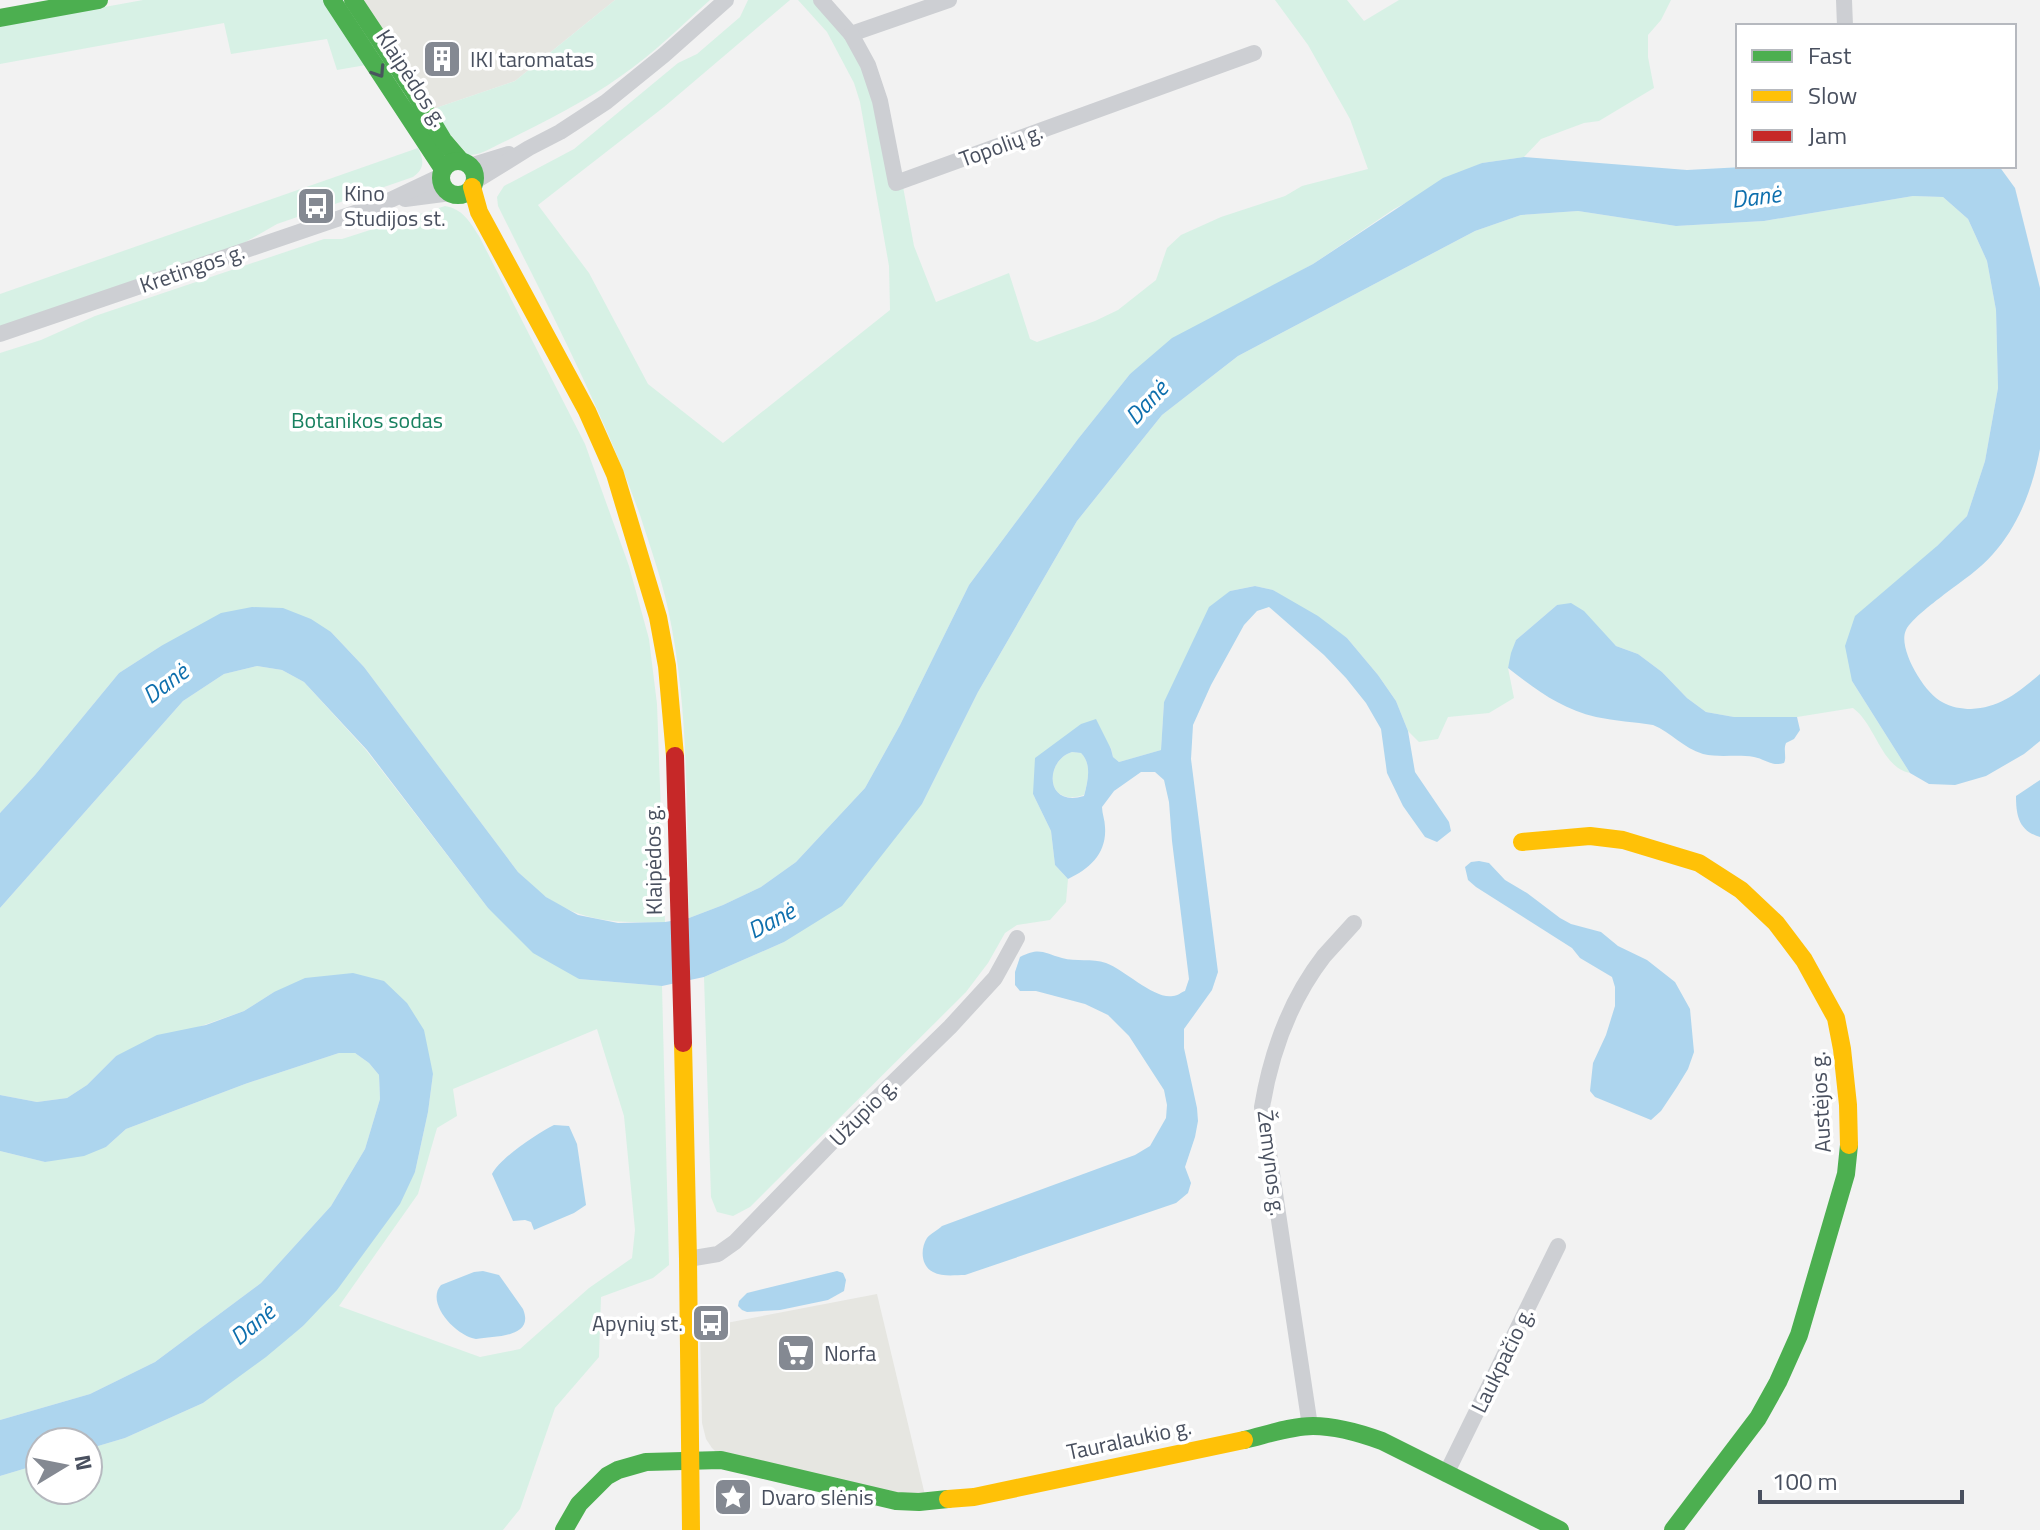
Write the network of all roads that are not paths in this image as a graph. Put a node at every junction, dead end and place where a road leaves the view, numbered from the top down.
1 (99, 0) edge
2 (332, 0) edge
3 (353, 0) edge
4 (726, 0) edge
5 (821, 0) edge
6 (949, 0) edge
7 (1844, 0) edge
8 (0, 18) edge
9 (1845, 24) edge
10 (851, 34) junction
11 (1254, 53) dead end
12 (429, 148) junction
13 (529, 148) junction
14 (508, 161) junction
15 (442, 173) junction
16 (464, 180) junction
17 (419, 186) junction
18 (384, 203) junction
19 (483, 220) junction
20 (0, 334) edge
21 (1522, 842) dead end
22 (1354, 923) dead end
23 (1017, 938) dead end
24 (1558, 1246) dead end
25 (688, 1259) junction
26 (1310, 1426) junction
27 (690, 1459) junction
28 (1446, 1474) junction
29 (564, 1530) edge
30 (691, 1530) edge
31 (1560, 1530) edge
32 (1673, 1530) edge

1 - 8 street
2 -> 12 street, Klaipėdos g.
3 - 16 street
4 - 13 street, Kretingos g.
5 - 10 street
6 - 10 street
7 - 9 street
10 - 11 street, Topolių g.
12 - 15 street
12 - 17 street, Klaipėdos g.
13 - 14 street, Kretingos g.
13 - 16 street, Kretingos g.
14 - 16 street, Kretingos g.
14 - 19 street, Klaipėdos g.
15 - 16 street
15 - 17 street, Kretingos g.
16 - 18 street, Kretingos g.
16 - 19 street
17 - 18 street, Kretingos g.
18 - 20 street, Kretingos g.
19 - 25 street, Klaipėdos g.
21 - 32 street, Austėjos g.
22 - 26 street, Žemynos g.
23 - 25 street, Užupio g.
24 - 28 street, Laukpačio g.
25 - 27 street, Klaipėdos g.
26 - 27 street, Tauralaukio g.
26 - 28 street, Tauralaukio g.
27 - 29 street, Tauralaukio g.
27 - 30 street, Klaipėdos g.
28 - 31 street, Tauralaukio g.

